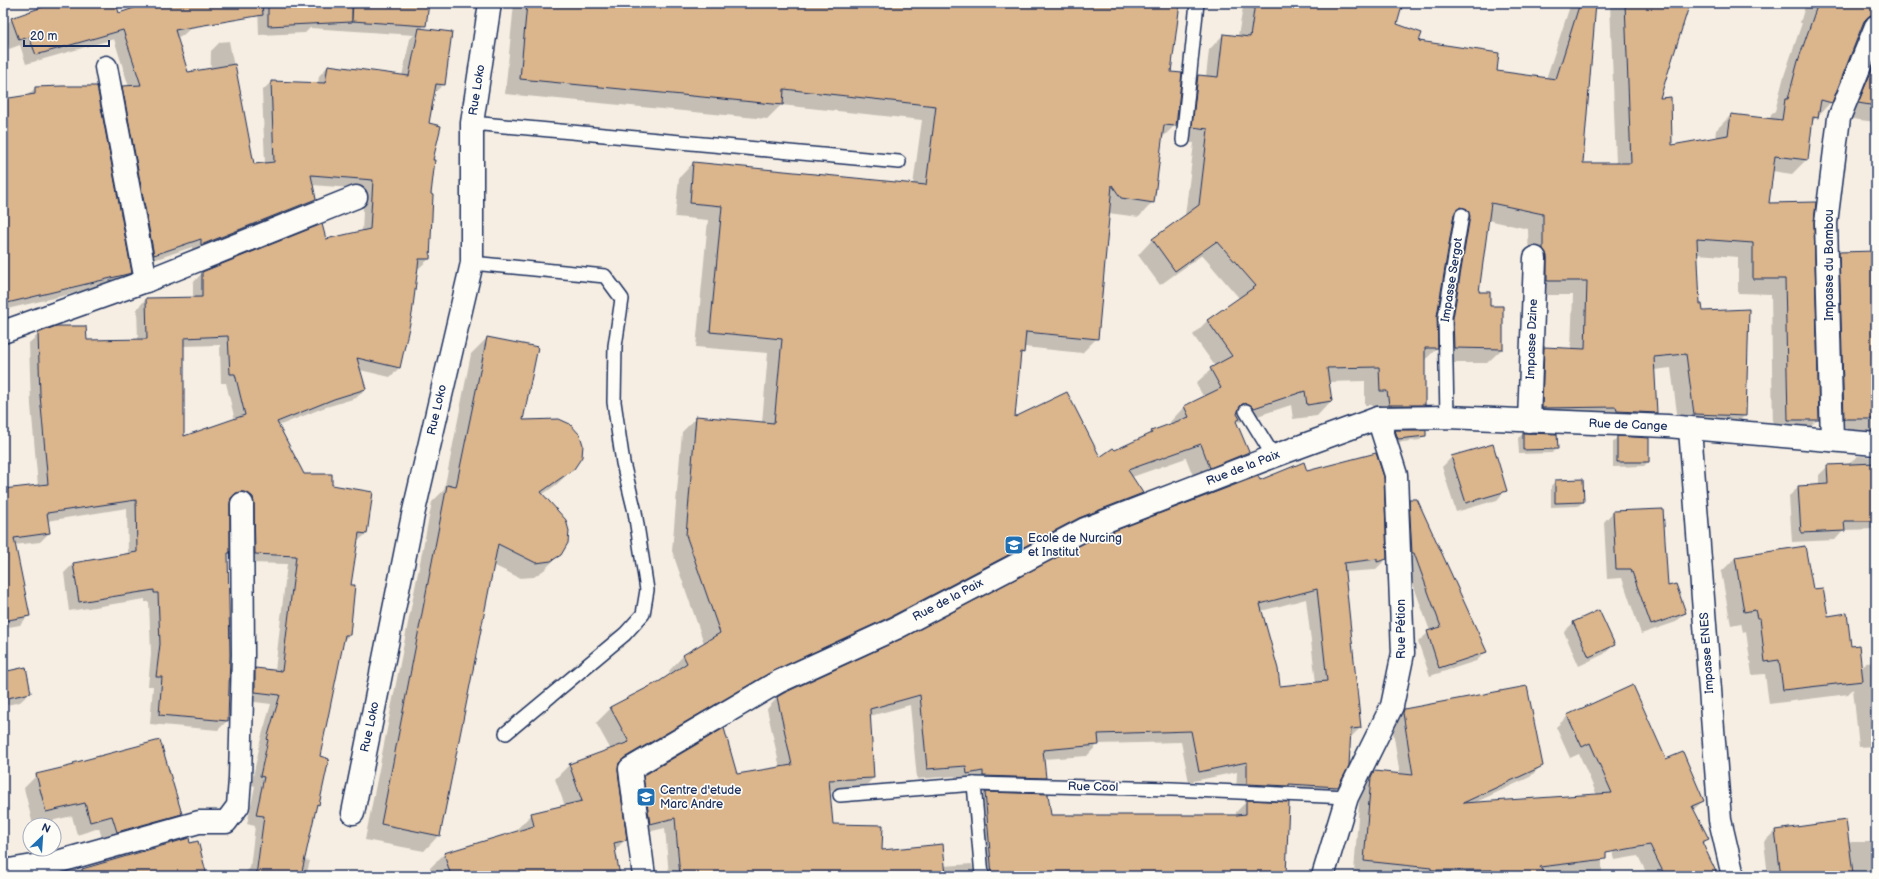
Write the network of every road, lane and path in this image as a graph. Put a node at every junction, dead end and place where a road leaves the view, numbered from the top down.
1 (490, 3) edge
2 (1197, 3) edge
3 (1876, 26) edge
4 (106, 67) dead end
5 (472, 123) junction
6 (1183, 140) dead end
7 (898, 162) dead end
8 (356, 197) dead end
9 (1462, 214) dead end
10 (1535, 258) dead end
11 (472, 263) junction
12 (146, 281) junction
13 (3, 332) edge
14 (1246, 411) dead end
15 (1378, 418) junction
16 (1447, 418) junction
17 (1529, 421) junction
18 (1690, 429) junction
19 (1832, 440) junction
20 (1876, 444) edge
21 (1274, 457) junction
22 (242, 504) dead end
23 (506, 733) dead end
24 (974, 784) junction
25 (840, 795) dead end
26 (1347, 797) junction
27 (353, 813) dead end
28 (3, 871) edge
29 (644, 876) edge
30 (982, 876) edge
31 (1323, 876) edge
32 (1733, 876) edge

1 - 5 street, Rue Loko
2 - 6 lane
3 - 19 street, Impasse du Bambou
4 - 12 street
5 - 7 lane
5 - 11 street, Rue Loko
8 - 12 street
9 - 16 lane, Impasse Sergot
10 - 17 street, Impasse Dzine
11 - 23 lane
11 - 27 street, Rue Loko
12 - 13 street
14 - 21 lane
15 - 16 street, Rue de Cange
15 - 21 street, Rue de la Paix
15 - 26 street, Rue Pétion
16 - 17 street, Rue de Cange
17 - 18 street, Rue de Cange
18 - 19 street, Rue de Cange
18 - 32 street, Impasse ENES
19 - 20 street, Rue de Cange
21 - 29 street, Rue de la Paix
22 - 28 street
24 - 25 lane, Rue Cool
24 - 26 lane, Rue Cool
24 - 30 lane
26 - 31 street, Rue Pétion

